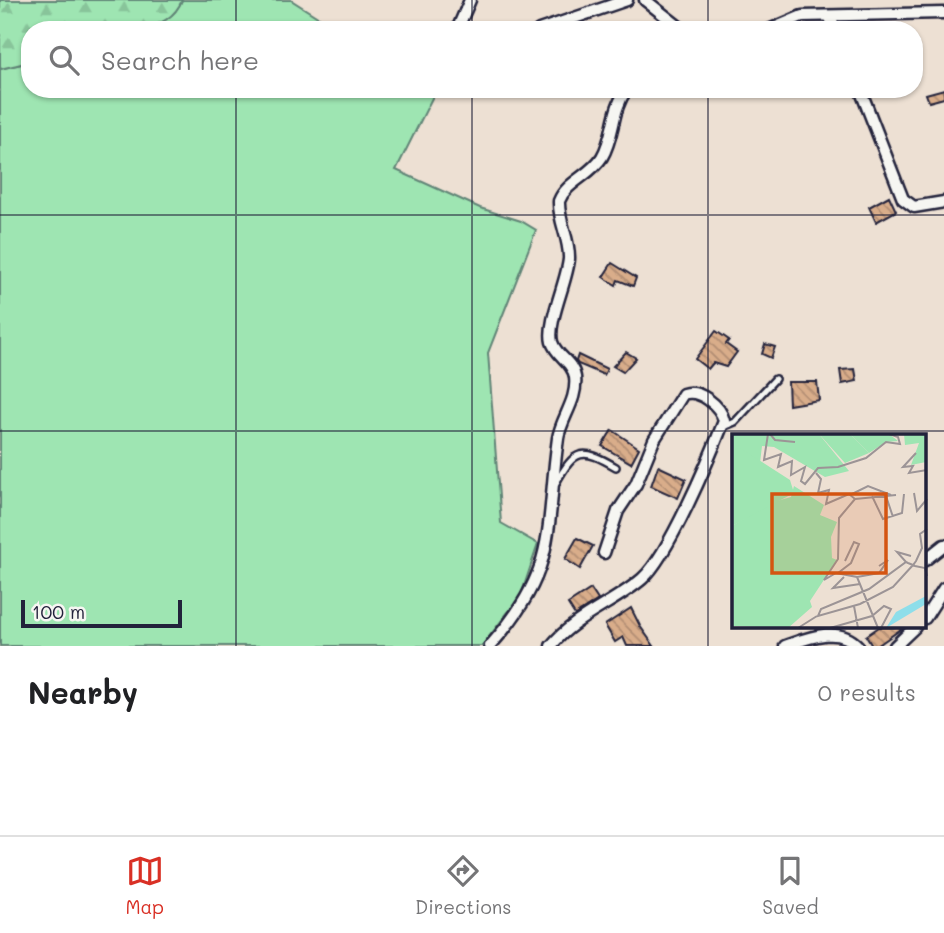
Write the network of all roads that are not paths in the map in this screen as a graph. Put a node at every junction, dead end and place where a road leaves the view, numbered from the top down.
1 (470, 0) edge
2 (627, 0) edge
3 (648, 0) edge
4 (944, 13) edge
5 (829, 16) junction
6 (461, 21) edge
7 (565, 21) edge
8 (672, 21) edge
9 (787, 21) edge
10 (831, 21) edge
11 (621, 98) edge
12 (864, 98) edge
13 (944, 202) edge
14 (775, 379) dead end
15 (721, 428) junction
16 (616, 467) dead end
17 (554, 486) junction
18 (944, 545) edge
19 (604, 552) dead end
20 (926, 559) edge
21 (944, 588) edge
22 (926, 616) edge
23 (914, 628) edge
24 (490, 646) edge
25 (551, 646) edge
26 (785, 646) edge
27 (858, 646) edge
28 (895, 646) edge

1 - 6 street
2 - 7 street
3 - 8 street
4 - 5 street
5 - 9 street
5 - 10 street
11 - 17 street
12 - 13 street
14 - 15 lane
15 - 19 street
15 - 25 street
16 - 17 lane
17 - 24 street
18 - 20 street
21 - 22 street
23 - 28 street
26 - 27 street

